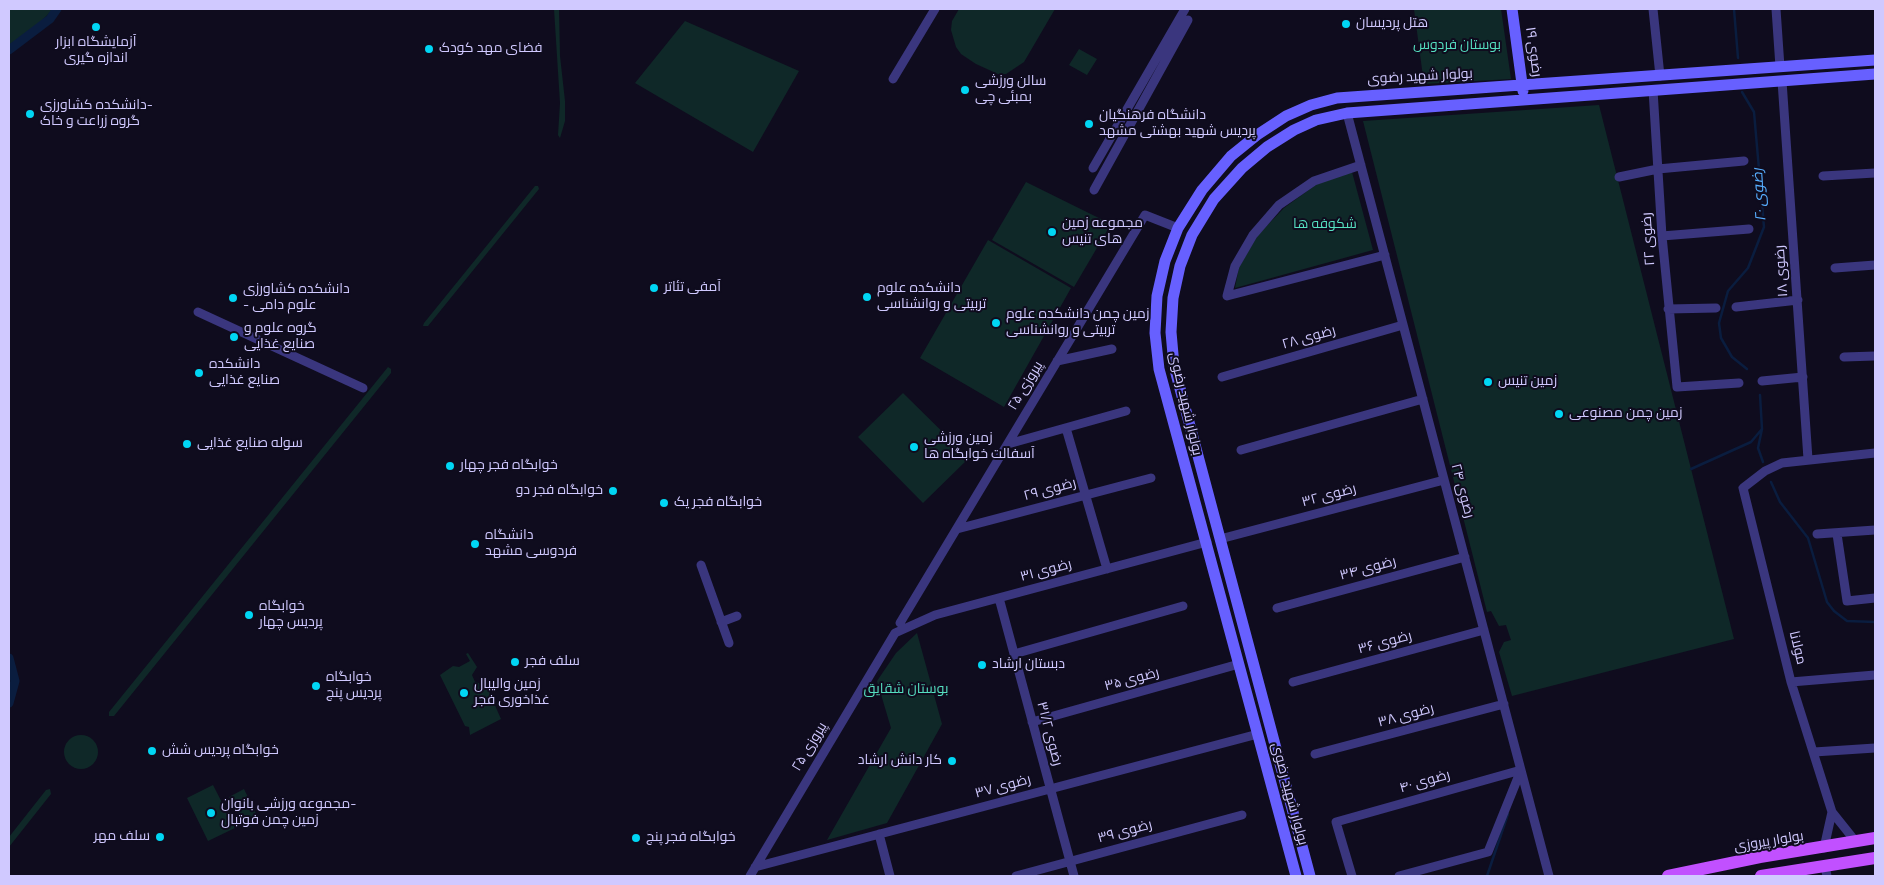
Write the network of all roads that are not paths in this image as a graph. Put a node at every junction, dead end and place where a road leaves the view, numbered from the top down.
1 (935, 9) edge
2 (1184, 9) edge
3 (1512, 9) edge
4 (1653, 9) edge
5 (1776, 9) edge
6 (1188, 20) dead end
7 (1875, 60) edge
8 (1780, 67) junction
9 (1875, 74) edge
10 (1660, 76) junction
11 (893, 79) dead end
12 (1782, 81) junction
13 (1522, 86) junction
14 (1653, 90) junction
15 (1524, 99) junction
16 (1347, 113) junction
17 (1744, 161) dead end
18 (1361, 165) junction
19 (1093, 168) dead end
20 (1658, 169) junction
21 (1875, 173) edge
22 (1823, 176) dead end
23 (1619, 177) dead end
24 (1094, 190) dead end
25 (1178, 228) junction
26 (1750, 229) dead end
27 (1662, 236) junction
28 (1385, 255) junction
29 (1875, 265) edge
30 (1835, 268) dead end
31 (1798, 300) junction
32 (1736, 307) dead end
33 (1716, 308) dead end
34 (1668, 309) junction
35 (198, 312) dead end
36 (1403, 325) junction
37 (1112, 349) dead end
38 (1875, 356) edge
39 (1844, 357) dead end
40 (1057, 361) junction
41 (1222, 377) dead end
42 (1803, 377) junction
43 (1762, 381) dead end
44 (1739, 383) dead end
45 (363, 388) dead end
46 (1423, 399) junction
47 (1126, 411) dead end
48 (1066, 428) junction
49 (1008, 444) junction
50 (1241, 450) dead end
51 (1875, 453) edge
52 (1808, 459) junction
53 (1151, 478) dead end
54 (1444, 480) junction
55 (1086, 495) junction
56 (957, 529) junction
57 (1875, 530) edge
58 (1818, 534) dead end
59 (1837, 534) junction
60 (1220, 539) junction
61 (1207, 542) junction
62 (1465, 557) junction
63 (702, 565) dead end
64 (1107, 569) junction
65 (999, 598) junction
66 (1875, 598) edge
67 (1183, 606) dead end
68 (1278, 608) dead end
69 (737, 616) dead end
70 (721, 622) junction
71 (900, 624) dead end
72 (1484, 630) junction
73 (895, 633) joint
74 (729, 643) dead end
75 (1014, 654) junction
76 (1239, 664) junction
77 (1875, 675) edge
78 (1293, 682) dead end
79 (1791, 682) junction
80 (1504, 704) junction
81 (1032, 722) junction
82 (1258, 734) junction
83 (1875, 748) edge
84 (1814, 752) junction
85 (1315, 754) dead end
86 (1521, 770) junction
87 (1050, 788) junction
88 (1832, 812) junction
89 (1242, 814) dead end
90 (879, 834) junction
91 (1875, 838) edge
92 (1856, 842) junction
93 (1824, 848) junction
94 (1875, 858) edge
95 (1070, 862) junction
96 (755, 867) junction
97 (1826, 871) edge
98 (750, 876) edge
99 (890, 876) edge
100 (1016, 876) edge
101 (1074, 876) edge
102 (1296, 876) edge
103 (1310, 876) edge
104 (1352, 876) edge
105 (1399, 876) edge
106 (1549, 876) edge
107 (1668, 876) edge
108 (1761, 876) edge

1 - 11 street
2 - 19 street
3 - 13 street, رضوی ۱۹
4 - 10 street
5 - 8 street
6 - 24 street
7 - 8 street, بولوار شهید رضوی
8 - 10 street, بولوار شهید رضوی
9 - 12 street, بولوار شهید رضوی
10 - 13 street, بولوار شهید رضوی
12 - 14 street, بولوار شهید رضوی
12 - 31 street, رضوی ۱۸
13 - 15 street, رضوی ۱۹
13 - 25 street, بولوار شهید رضوی
14 - 15 street, بولوار شهید رضوی
14 - 20 street, رضوی ۲۲
15 - 16 street, بولوار شهید رضوی
16 - 18 street, رضوی ۲۴
16 - 60 street, بولوار شهید رضوی
17 - 20 street
18 - 28 street, رضوی ۲۴
18 - 28 street
20 - 23 street
20 - 27 street, رضوی ۲۲
21 - 22 street
25 - 40 street, پیروزی ۲۵
25 - 61 street, بولوار شهید رضوی
26 - 27 street
27 - 34 street, رضوی ۲۲
28 - 36 street, رضوی ۲۴
29 - 30 street
31 - 32 street
31 - 42 street, رضوی ۱۸
33 - 34 street
34 - 44 street, رضوی ۲۲
35 - 45 street
36 - 41 street, رضوی ۲۸
36 - 46 street, رضوی ۲۴
37 - 40 street
38 - 39 street
40 - 49 street, پیروزی ۲۵
42 - 43 street
42 - 52 street, رضوی ۱۸
46 - 50 street
46 - 54 street, رضوی ۲۴
47 - 48 street
48 - 49 street
48 - 55 street
49 - 56 street, پیروزی ۲۵
51 - 52 street
52 - 79 street, مولانا
53 - 55 street, رضوی ۲۹
54 - 60 street, رضوی ۳۲
54 - 62 street, رضوی ۲۴
55 - 56 street, رضوی ۲۹
55 - 64 street
56 - 71 street, پیروزی ۲۵
57 - 59 street
58 - 59 street
59 - 66 street
60 - 61 street
60 - 103 street, بولوار شهید رضوی
61 - 64 street, رضوی ۳۱
61 - 76 street, بولوار شهید رضوی
62 - 68 street, رضوی ۳۴
62 - 72 street, رضوی ۲۴
63 - 70 street
64 - 65 street, رضوی ۳۱
65 - 73 street, رضوی ۳۱
65 - 75 street, رضوی ۳۱/۲
67 - 75 street
69 - 70 street
70 - 74 street
72 - 78 street, رضوی ۳۶
72 - 80 street, رضوی ۲۴
73 - 96 street, پیروزی ۲۵
75 - 81 street, رضوی ۳۱/۲
76 - 81 street, رضوی ۳۵
76 - 82 street, بولوار شهید رضوی
77 - 79 street
79 - 84 street, مولانا
80 - 85 street, رضوی ۳۸
80 - 86 street, رضوی ۲۴
81 - 87 street, رضوی ۳۱/۲
82 - 87 street, رضوی ۳۷
82 - 102 street, بولوار شهید رضوی
83 - 84 street
84 - 88 street, مولانا
86 - 104 street, رضوی ۴۰
86 - 105 street
86 - 106 street, رضوی ۲۴
87 - 90 street, رضوی ۳۷
87 - 95 street, رضوی ۳۱/۲
88 - 92 street
88 - 93 street
89 - 95 street, رضوی ۳۹
90 - 96 street, رضوی ۳۷
90 - 99 street
91 - 92 main road, بولوار پیروزی
92 - 93 main road, بولوار پیروزی
93 - 107 main road, بولوار پیروزی
94 - 97 main road
95 - 100 street, رضوی ۳۹
95 - 101 street, رضوی ۳۱/۲
96 - 98 street, پیروزی ۲۵
97 - 108 main road

